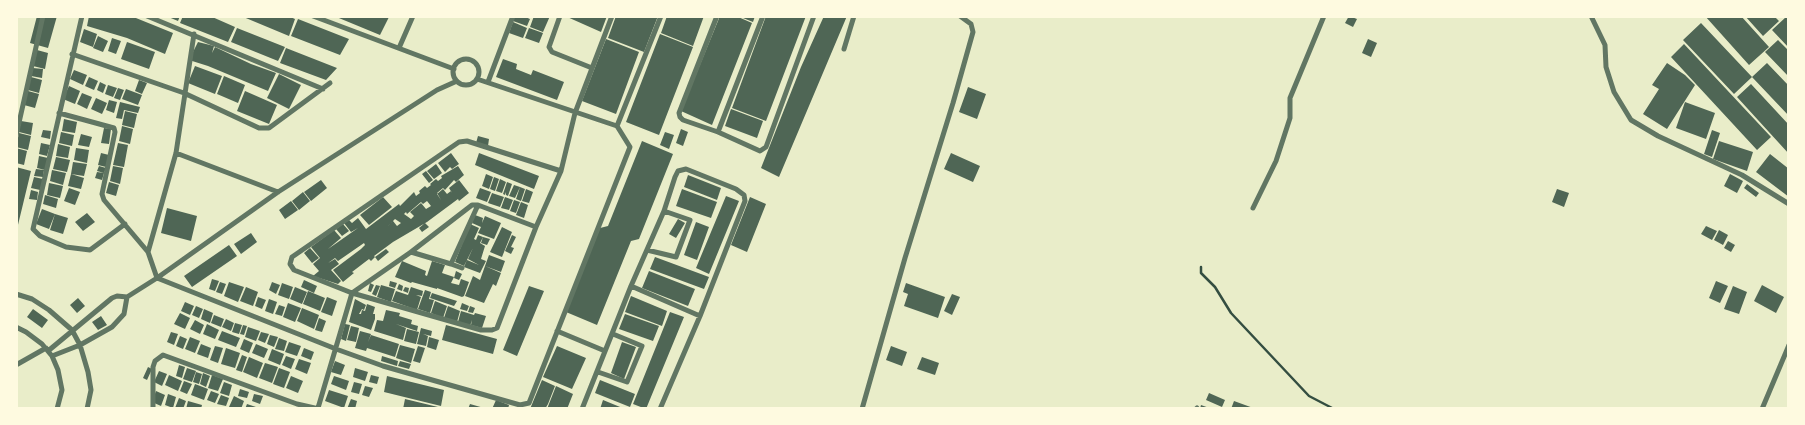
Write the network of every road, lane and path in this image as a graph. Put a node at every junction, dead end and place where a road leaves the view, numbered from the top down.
1 (43, 16) edge
2 (82, 16) edge
3 (147, 16) edge
4 (313, 16) edge
5 (413, 16) edge
6 (512, 16) edge
7 (560, 16) edge
8 (612, 16) edge
9 (662, 16) edge
10 (717, 16) edge
11 (763, 16) edge
12 (814, 16) edge
13 (854, 16) edge
14 (960, 16) edge
15 (1324, 16) edge
16 (1591, 16) edge
17 (194, 34) junction
18 (399, 48) junction
19 (844, 48) dead end
20 (72, 54) junction
21 (592, 68) junction
22 (454, 69) junction
23 (477, 78) junction
24 (457, 81) junction
25 (488, 82) junction
26 (330, 83) dead end
27 (323, 89) junction
28 (184, 93) junction
29 (59, 113) junction
30 (575, 113) junction
31 (617, 126) junction
32 (718, 132) junction
33 (16, 136) edge
34 (176, 153) junction
35 (560, 171) junction
36 (278, 192) junction
37 (1789, 204) edge
38 (478, 205) junction
39 (1253, 208) dead end
40 (664, 211) junction
41 (125, 224) junction
42 (536, 227) junction
43 (647, 250) junction
44 (148, 252) junction
45 (411, 252) junction
46 (451, 264) junction
47 (1201, 267) dead end
48 (462, 268) dead end
49 (157, 278) junction
50 (631, 286) junction
51 (352, 293) junction
52 (16, 294) edge
53 (127, 297) junction
54 (700, 316) junction
55 (16, 327) edge
56 (72, 330) junction
57 (557, 331) junction
58 (613, 334) junction
59 (80, 345) junction
60 (1789, 345) edge
61 (336, 349) junction
62 (47, 350) junction
63 (606, 351) junction
64 (52, 356) junction
65 (16, 365) edge
66 (598, 372) junction
67 (296, 406) edge
68 (57, 409) edge
69 (87, 409) edge
70 (153, 409) edge
71 (319, 409) edge
72 (582, 409) edge
73 (660, 409) edge
74 (862, 409) edge
75 (1334, 409) edge
76 (1762, 409) edge

1 - 33 street
2 - 20 street
3 - 17 street
4 - 18 street
5 - 18 street
6 - 25 street
7 - 21 street
8 - 21 street
9 - 31 street
10 - 32 street
11 - 32 street
12 - 32 street
13 - 19 street
14 - 74 street
15 - 39 street
16 - 37 street
17 - 27 street
17 - 28 street
18 - 22 street
20 - 28 street
20 - 29 street
21 - 30 street
22 - 23 street
22 - 24 street
23 - 24 street
23 - 25 street
24 - 36 street
25 - 30 street
26 - 27 street
27 - 28 street
28 - 34 street
29 - 41 street
29 - 41 street
30 - 31 street
30 - 35 street
31 - 57 street
34 - 36 street
34 - 44 street
35 - 42 street
35 - 51 street
36 - 49 street
38 - 42 street
38 - 45 street
38 - 46 street
40 - 43 street
40 - 43 street
40 - 54 street
41 - 44 street
42 - 51 street
43 - 50 street
44 - 49 street
45 - 46 street
45 - 51 street
46 - 48 street
47 - 75 path
49 - 53 street
49 - 61 street
50 - 54 street
50 - 58 street
51 - 61 street
52 - 56 street
53 - 56 street
53 - 59 street
54 - 73 street
55 - 62 street
56 - 59 street
56 - 62 street
57 - 61 street
57 - 63 street
58 - 63 street
58 - 66 street
59 - 64 street
59 - 69 street
60 - 76 street
61 - 71 street
62 - 64 street
62 - 65 street
63 - 66 street
64 - 68 street
66 - 72 street
67 - 70 street
67 - 71 street

